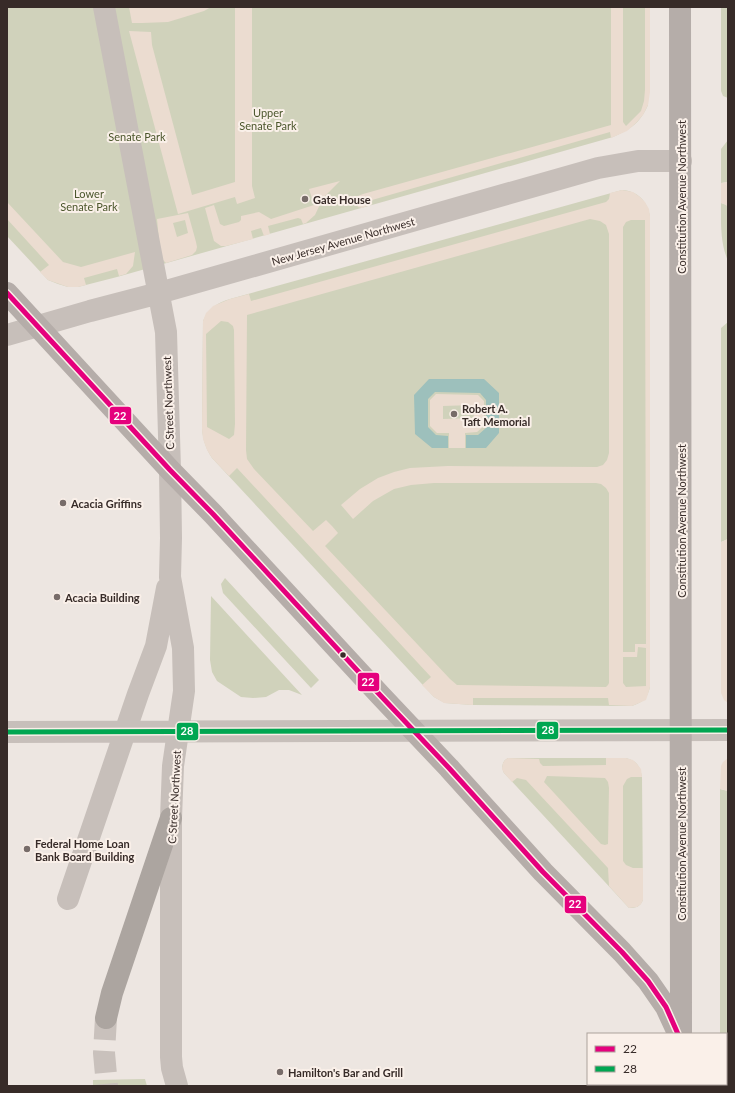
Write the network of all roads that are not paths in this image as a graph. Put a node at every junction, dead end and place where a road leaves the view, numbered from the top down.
1 (104, 7) edge
2 (680, 7) edge
3 (681, 161) junction
4 (7, 293) edge
5 (159, 293) junction
6 (38, 326) junction
7 (7, 335) edge
8 (170, 470) junction
9 (170, 577) junction
10 (681, 730) junction
11 (728, 730) edge
12 (125, 731) junction
13 (178, 731) junction
14 (414, 731) junction
15 (7, 732) edge
16 (171, 818) junction
17 (68, 899) dead end
18 (106, 1018) tunnel mouth
19 (679, 1033) edge
20 (679, 1033) edge
21 (177, 1086) edge

1 - 5 street, C Street Northwest
2 - 3 main road, Constitution Avenue Northwest
3 - 5 street, New Jersey Avenue Northwest
3 - 10 main road, Constitution Avenue Northwest
4 - 6 main road
5 - 6 street, New Jersey Avenue Northwest
5 - 8 street, C Street Northwest
6 - 7 street, New Jersey Avenue Northwest
6 - 8 main road
8 - 9 street, C Street Northwest
8 - 14 main road
9 - 12 street
9 - 13 street, C Street Northwest
10 - 11 street
10 - 14 street
10 - 19 main road, Constitution Avenue Northwest
12 - 13 street
12 - 15 street
12 - 17 street
13 - 14 street
13 - 16 street, C Street Northwest
14 - 20 main road
16 - 18 highway
16 - 21 street, C Street Northwest

